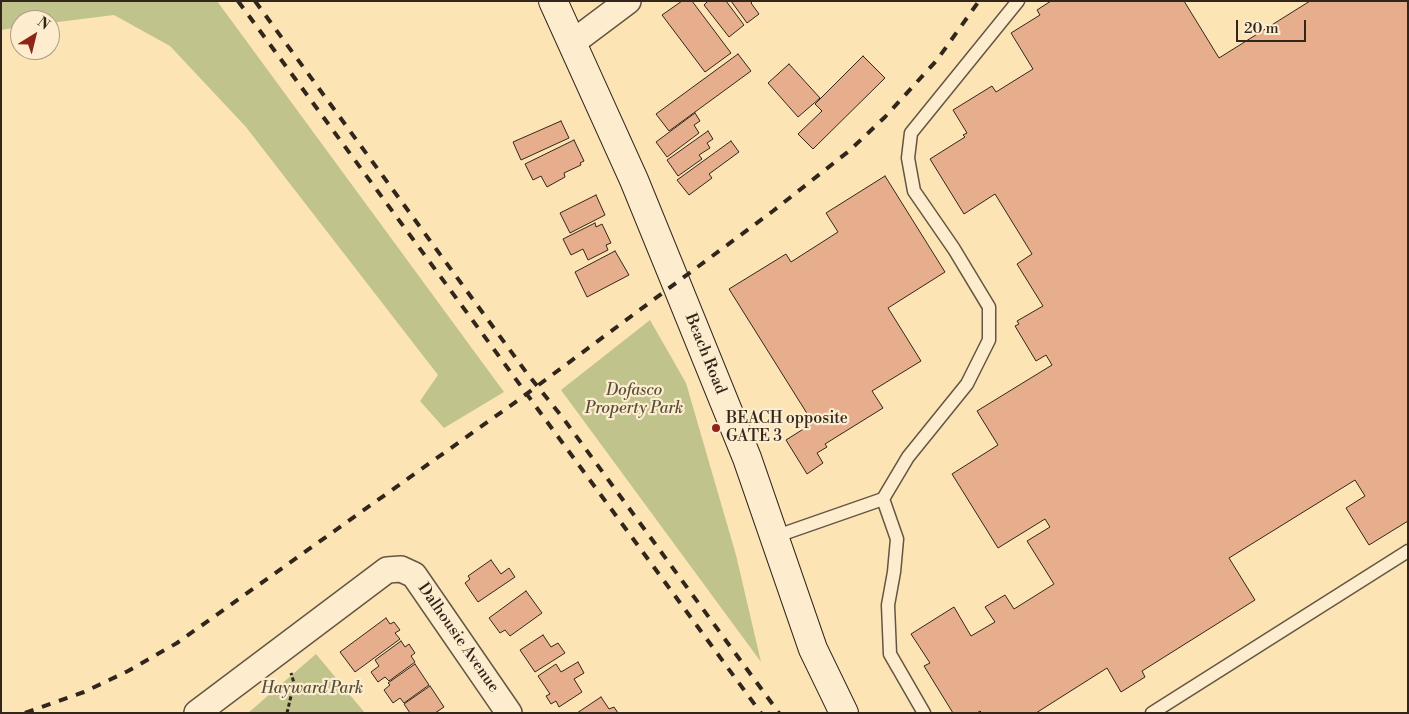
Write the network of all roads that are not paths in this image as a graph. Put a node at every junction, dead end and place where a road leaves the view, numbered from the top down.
1 (553, 1) edge
2 (628, 1) edge
3 (1018, 1) edge
4 (572, 43) junction
5 (883, 499) junction
6 (774, 537) junction
7 (1408, 551) edge
8 (206, 710) edge
9 (510, 713) edge
10 (844, 713) edge
11 (924, 713) edge
12 (1152, 713) edge

1 - 4 street, Beach Road
2 - 4 street
3 - 5 lane
4 - 6 street, Beach Road
5 - 6 lane
5 - 11 lane
6 - 10 street, Beach Road
7 - 12 lane
8 - 9 street, Dalhousie Avenue

